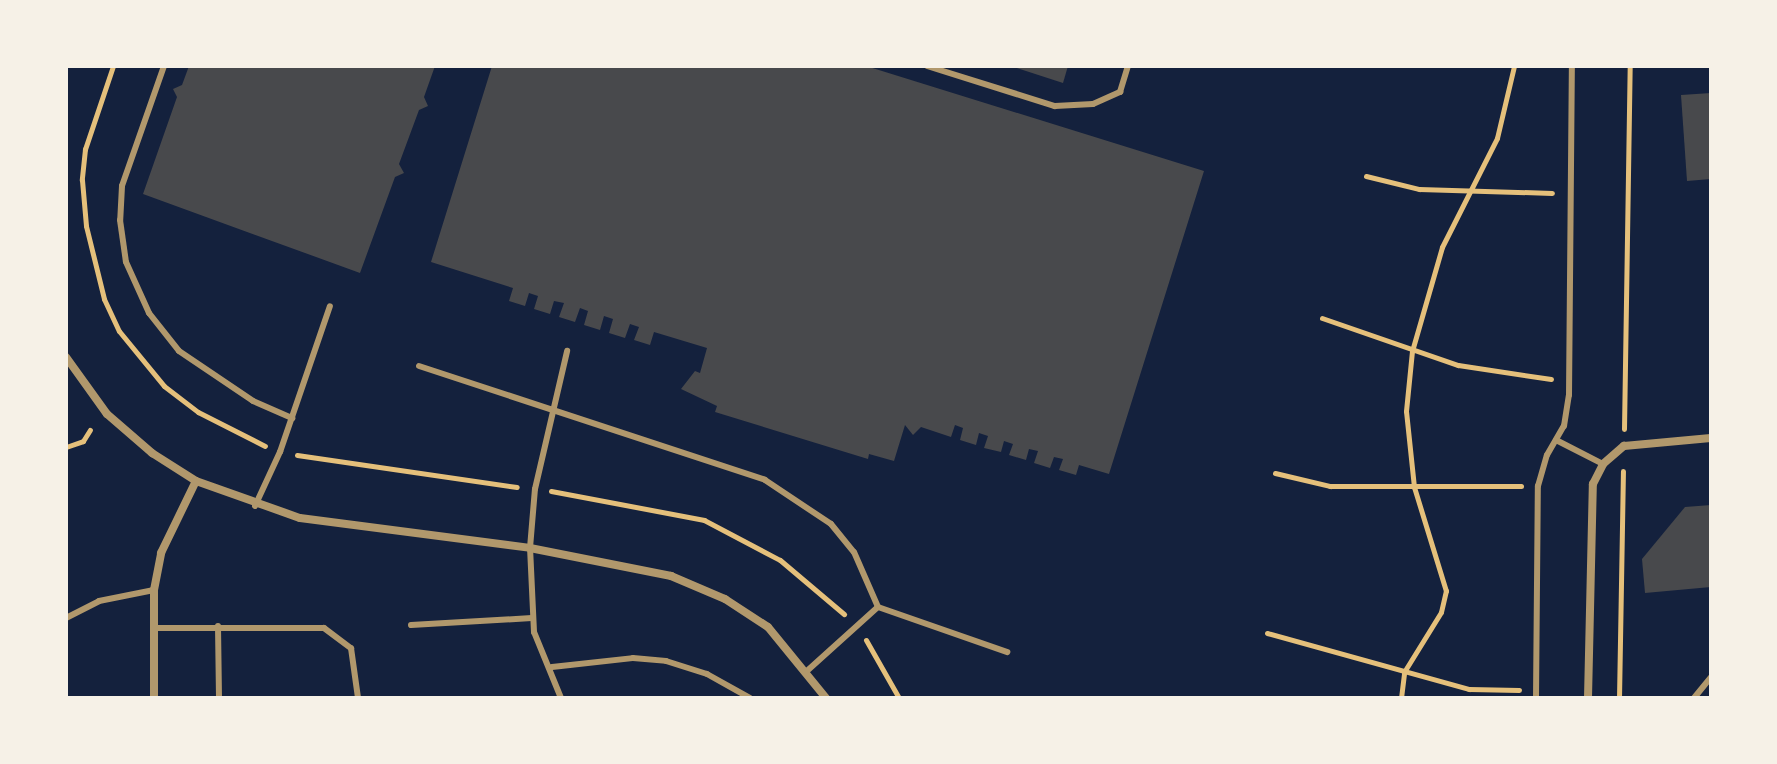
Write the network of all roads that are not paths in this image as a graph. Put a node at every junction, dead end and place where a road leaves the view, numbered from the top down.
1 (164, 66) edge
2 (927, 66) edge
3 (1128, 66) edge
4 (1572, 66) edge
5 (330, 306) dead end
6 (567, 351) dead end
7 (66, 357) edge
8 (419, 366) dead end
9 (553, 411) junction
10 (292, 418) junction
11 (1711, 438) edge
12 (1556, 440) junction
13 (1603, 464) junction
14 (196, 481) junction
15 (255, 506) junction
16 (530, 548) junction
17 (154, 590) junction
18 (878, 607) junction
19 (66, 618) edge
20 (532, 618) junction
21 (411, 625) dead end
22 (218, 626) junction
23 (154, 628) junction
24 (1007, 652) dead end
25 (552, 667) junction
26 (808, 670) junction
27 (1711, 677) edge
28 (1536, 695) edge
29 (154, 698) edge
30 (219, 698) edge
31 (358, 698) edge
32 (561, 698) edge
33 (750, 698) edge
34 (826, 698) edge
35 (1588, 698) edge
36 (1694, 698) edge

1 - 10 lane
2 - 3 lane
4 - 12 lane
5 - 10 lane
6 - 9 lane
7 - 14 street
8 - 9 lane
9 - 16 lane
9 - 18 lane
10 - 15 lane
11 - 13 street
12 - 13 lane
12 - 28 lane
13 - 35 street
14 - 15 street
14 - 17 street
15 - 16 street
16 - 20 lane
16 - 26 street
17 - 19 lane
17 - 23 street
18 - 24 lane
18 - 26 lane
20 - 21 lane
20 - 25 lane
22 - 23 lane
22 - 30 lane
22 - 31 lane
23 - 29 street
25 - 32 lane
25 - 33 lane
26 - 34 street
27 - 36 lane

